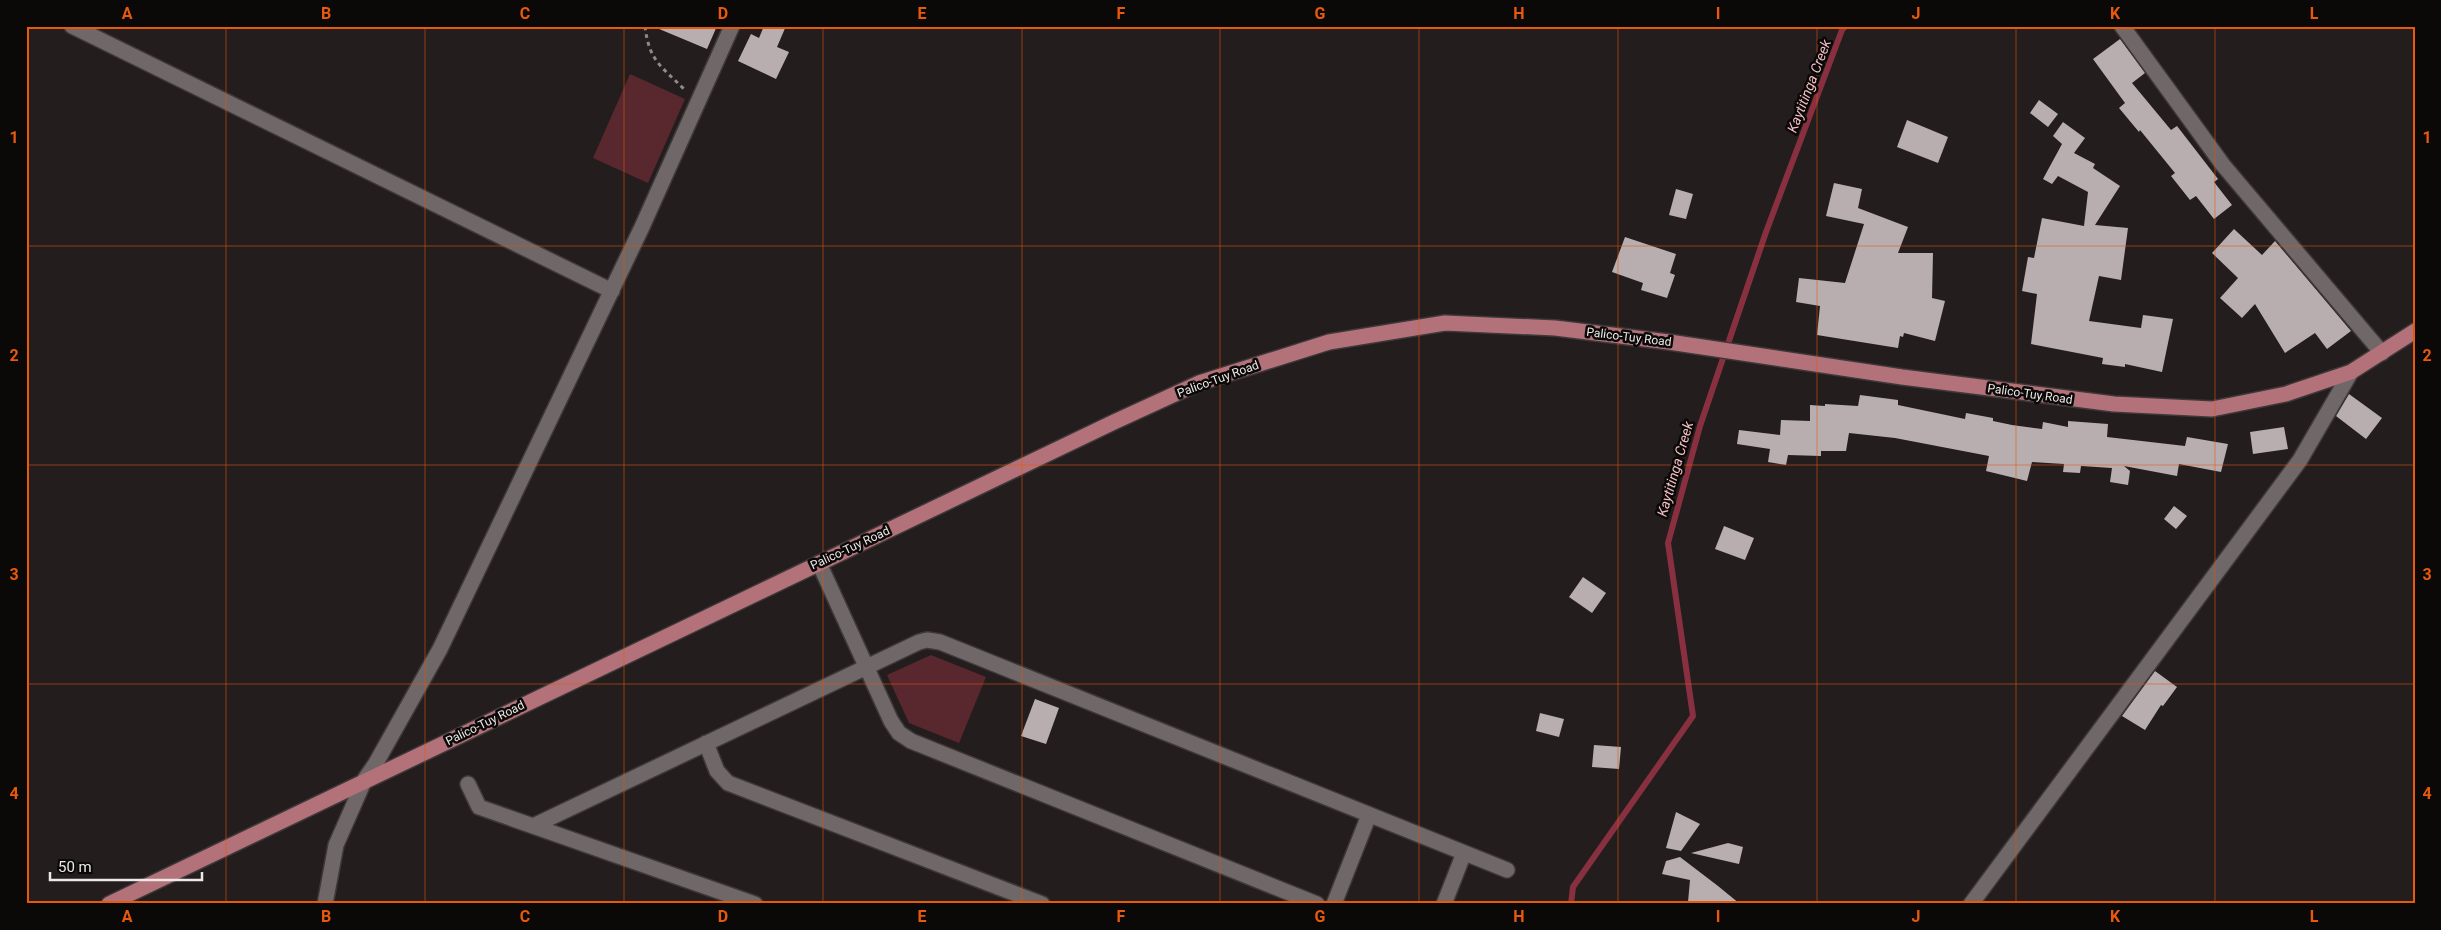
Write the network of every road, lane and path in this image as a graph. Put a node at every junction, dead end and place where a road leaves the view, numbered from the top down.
1 (72, 26) edge
2 (645, 26) edge
3 (732, 26) edge
4 (2122, 26) edge
5 (698, 102) junction
6 (612, 291) junction
7 (2415, 331) edge
8 (2382, 353) junction
9 (2351, 372) junction
10 (819, 563) junction
11 (866, 667) junction
12 (706, 743) junction
13 (365, 779) junction
14 (468, 784) dead end
15 (1369, 815) junction
16 (533, 826) junction
17 (1464, 853) junction
18 (1507, 870) dead end
19 (109, 904) edge
20 (326, 904) edge
21 (755, 904) edge
22 (1042, 904) edge
23 (1317, 904) edge
24 (1334, 904) edge
25 (1444, 904) edge
26 (1971, 904) edge

1 - 6 street
2 - 5 path
3 - 5 street
4 - 8 street
5 - 6 street
6 - 13 street
7 - 8 main road, Palico-Tuy Road
8 - 9 main road, Palico-Tuy Road
9 - 10 main road, Palico-Tuy Road
9 - 26 street
10 - 11 street
10 - 13 main road, Palico-Tuy Road
11 - 12 street
11 - 15 street
11 - 23 street
12 - 16 street
12 - 22 street
13 - 19 main road, Palico-Tuy Road
13 - 20 street
14 - 16 street
15 - 17 street
15 - 24 street
16 - 21 street
17 - 18 street
17 - 25 street

